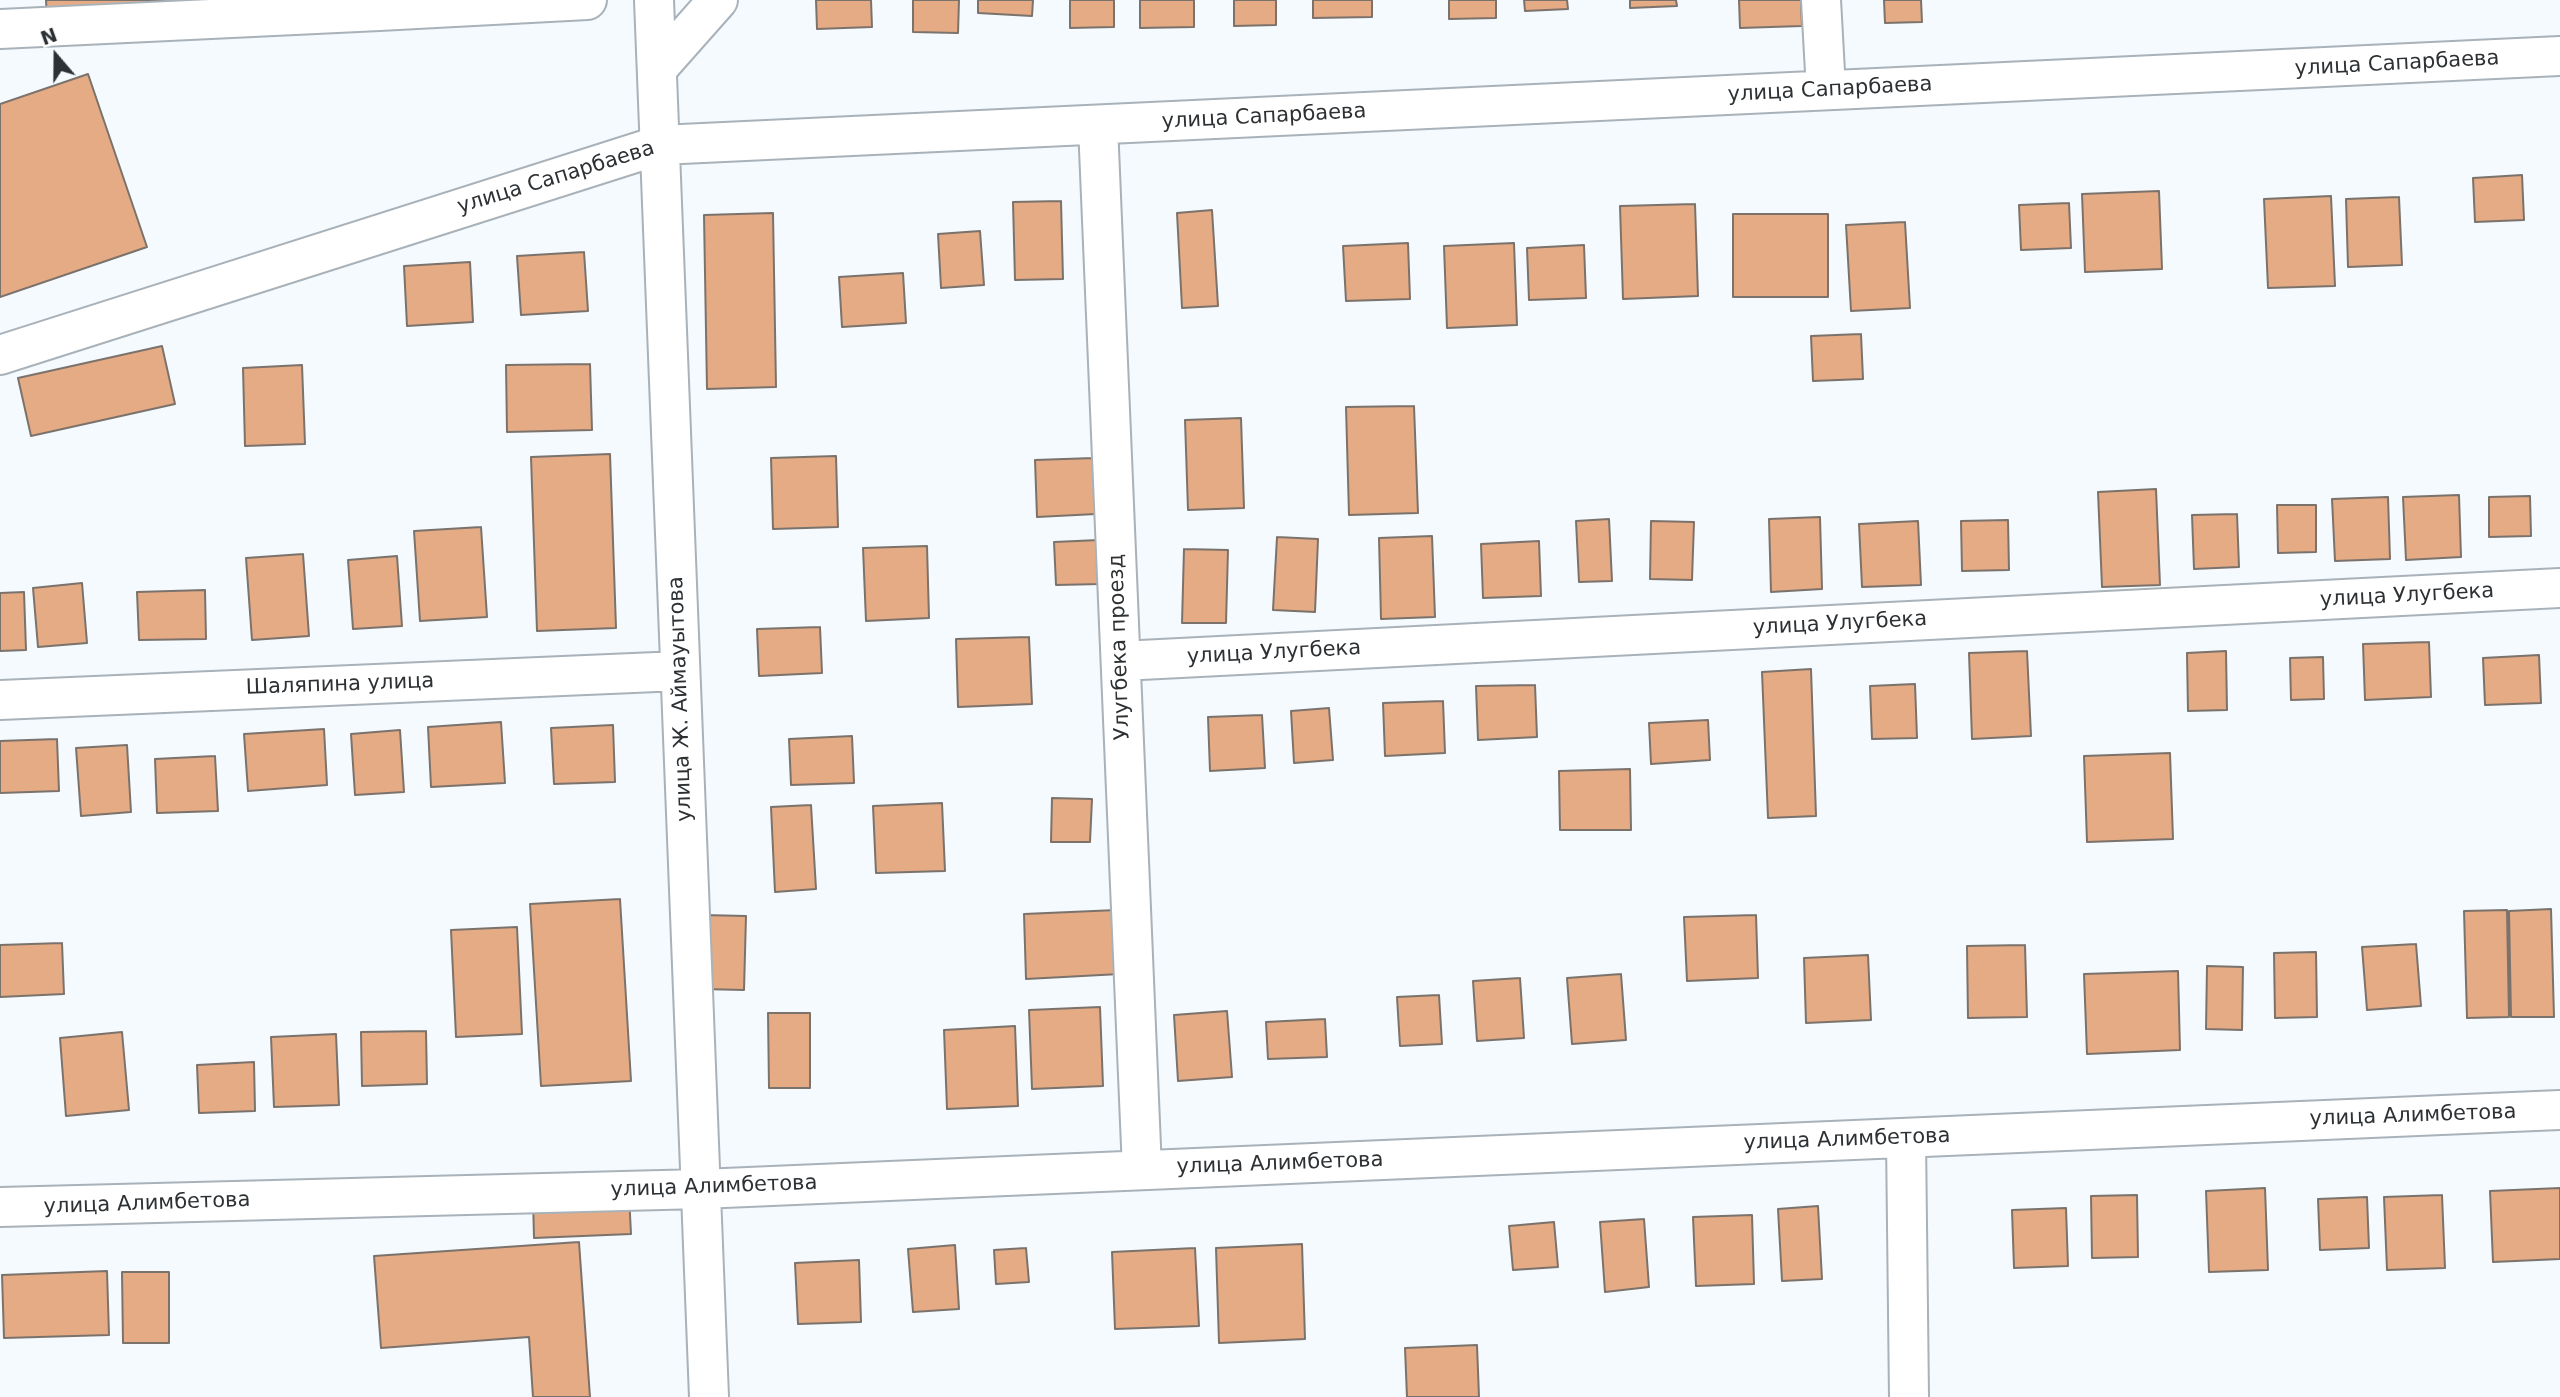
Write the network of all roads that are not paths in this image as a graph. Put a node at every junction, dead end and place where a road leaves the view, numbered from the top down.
1 (587, 0) edge
2 (654, 0) edge
3 (718, 0) edge
4 (1821, 0) edge
5 (378, 5) edge
6 (0, 29) edge
7 (2560, 56) edge
8 (657, 69) junction
9 (1826, 90) junction
10 (1098, 125) junction
11 (660, 145) junction
12 (0, 355) edge
13 (2560, 588) edge
14 (1121, 661) junction
15 (680, 671) junction
16 (0, 700) edge
17 (2560, 1110) edge
18 (1906, 1138) junction
19 (1142, 1170) junction
20 (701, 1189) junction
21 (0, 1208) edge
22 (709, 1397) edge
23 (1909, 1397) edge

1 - 5 street
2 - 8 street, улица Ж. Аймауытова
3 - 8 street
4 - 9 street
5 - 6 street
7 - 9 street, улица Сапарбаева
8 - 11 street, улица Ж. Аймауытова
9 - 10 street, улица Сапарбаева
10 - 11 street, улица Сапарбаева
10 - 14 street, Улугбека проезд
11 - 12 street, улица Сапарбаева
11 - 15 street, улица Ж. Аймауытова
13 - 14 street, улица Улугбека
14 - 19 street, Улугбека проезд
15 - 16 street, Шаляпина улица
15 - 20 street, улица Ж. Аймауытова
17 - 18 street, улица Алимбетова
18 - 19 street, улица Алимбетова
18 - 23 street
19 - 20 street, улица Алимбетова
20 - 21 street, улица Алимбетова
20 - 22 street, улица Ж. Аймауытова

